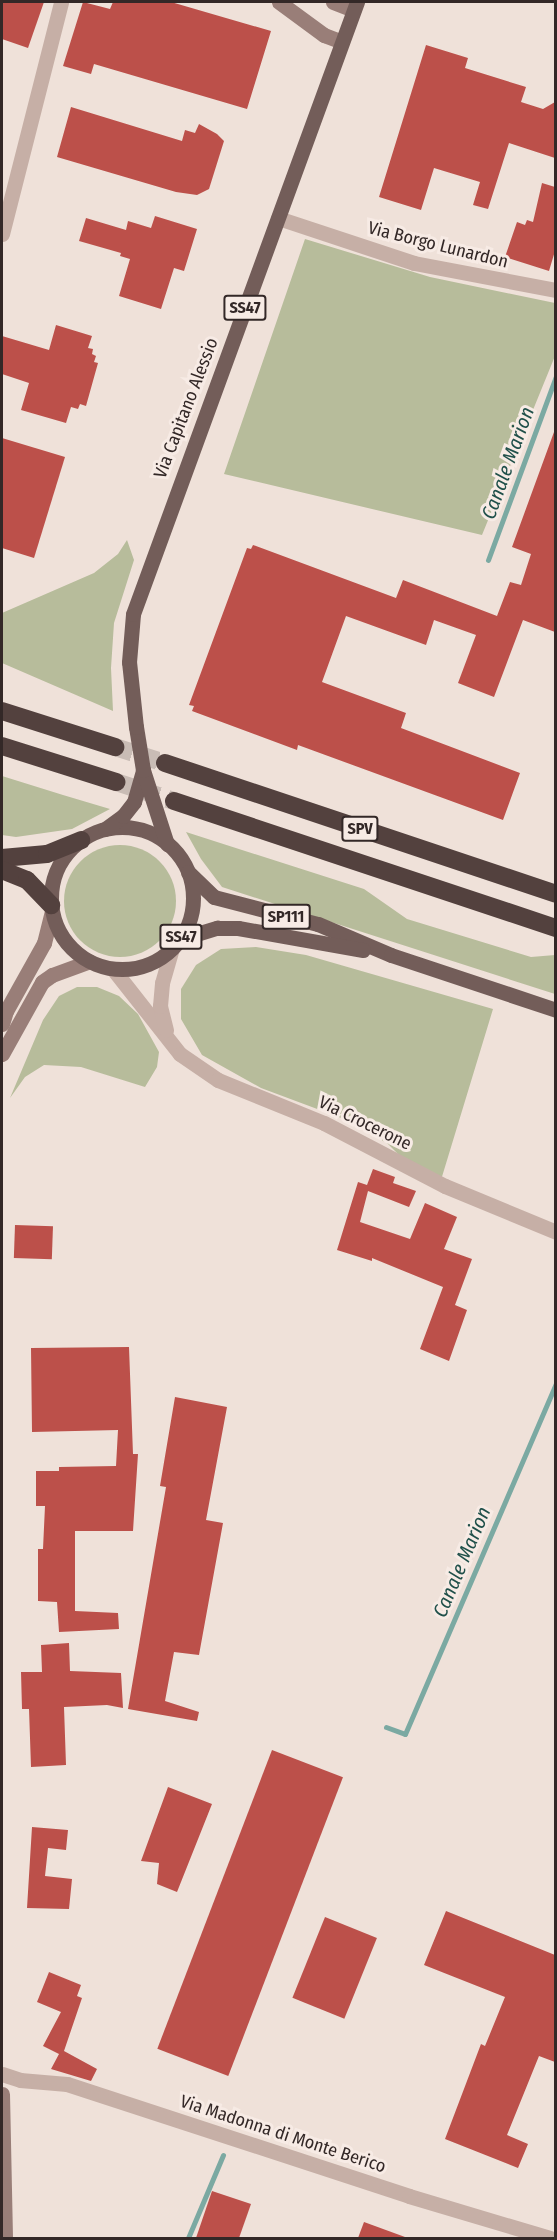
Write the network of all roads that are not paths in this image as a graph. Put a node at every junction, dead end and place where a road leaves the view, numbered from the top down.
1 (61, 2) edge
2 (279, 2) edge
3 (333, 2) edge
4 (356, 6) edge
5 (342, 42) junction
6 (278, 218) junction
7 (2, 234) edge
8 (555, 290) edge
9 (2, 711) edge
10 (2, 746) edge
11 (115, 747) tunnel mouth
12 (165, 764) tunnel mouth
13 (143, 770) junction
14 (116, 782) tunnel mouth
15 (174, 801) tunnel mouth
16 (105, 829) junction
17 (81, 840) junction
18 (167, 844) junction
19 (2, 858) edge
20 (2, 870) edge
21 (188, 872) junction
22 (555, 894) edge
23 (52, 908) junction
24 (555, 928) edge
25 (176, 944) junction
26 (391, 955) junction
27 (90, 961) junction
28 (113, 969) junction
29 (555, 1010) edge
30 (2, 1024) edge
31 (168, 1035) junction
32 (2, 1054) edge
33 (555, 1233) edge
34 (2, 2074) edge
35 (2, 2094) edge
36 (5, 2238) edge
37 (550, 2238) edge

1 - 7 street
2 - 5 main road
3 - 4 main road
4 - 5 main road, Via Capitano Alessio / SS47
5 - 6 main road, Via Capitano Alessio / SS47
6 - 8 street, Via Borgo Lunardon
6 - 13 main road, Via Capitano Alessio / SS47
9 - 11 highway
10 - 14 highway
12 - 22 highway, SPV
13 - 16 main road, Via Capitano Alessio / SS47
13 - 18 main road, Via Capitano Alessio / SS47
15 - 24 highway, SPV
16 - 17 main road, SS47
16 - 18 main road, SS47
17 - 19 highway, SS47
17 - 23 main road, SS47
18 - 21 main road, SS47
20 - 23 highway, SS47
21 - 25 main road, SS47
21 - 26 main road, SP111
23 - 27 main road, SS47
23 - 30 main road
25 - 26 main road, SP111
25 - 28 main road, SS47
25 - 31 street, Via Crocerone
26 - 29 main road, SP111
27 - 28 main road, SS47
27 - 32 main road
28 - 31 street, Via Crocerone
31 - 33 street, Via Crocerone
34 - 37 street, Via Madonna di Monte Berico
35 - 36 main road

